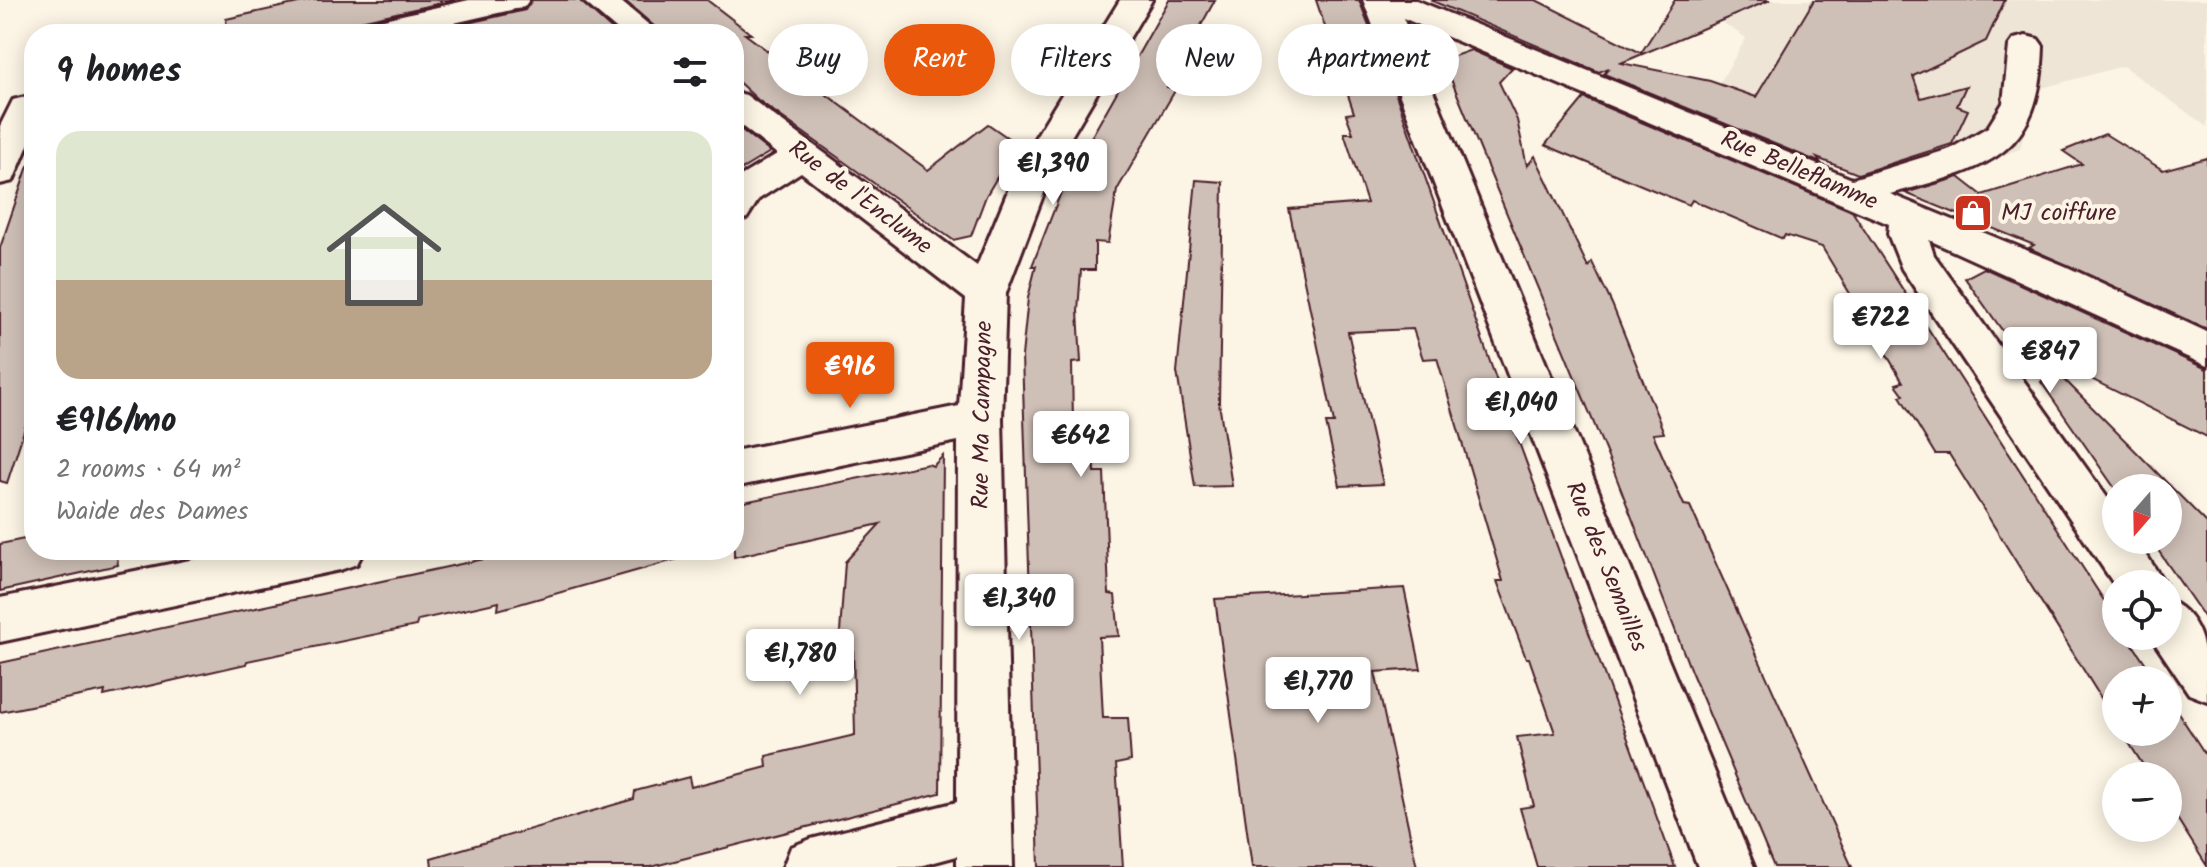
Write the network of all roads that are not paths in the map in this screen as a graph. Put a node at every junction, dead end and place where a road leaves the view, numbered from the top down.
1 (513, 0) edge
2 (598, 0) edge
3 (1136, 0) edge
4 (1379, 0) edge
5 (1388, 0) edge
6 (405, 24) edge
7 (630, 24) edge
8 (2026, 46) dead end
9 (20, 110) edge
10 (744, 111) edge
11 (802, 155) junction
12 (0, 172) edge
13 (1850, 192) junction
14 (744, 193) edge
15 (1909, 217) junction
16 (986, 293) junction
17 (2207, 350) edge
18 (980, 419) junction
19 (744, 467) edge
20 (291, 560) edge
21 (2131, 570) edge
22 (0, 620) edge
23 (2182, 642) edge
24 (2207, 678) edge
25 (984, 844) edge
26 (811, 867) edge
27 (1726, 867) edge

1 - 6 street
2 - 7 street
3 - 16 street, Rue Ma Campagne
4 - 27 street, Rue des Semailles
5 - 13 street, Rue Belleflamme
8 - 13 street
9 - 12 street
10 - 11 street, Rue de l'Enclume
11 - 14 street
11 - 16 street, Rue de l'Enclume
13 - 15 street, Rue Belleflamme
15 - 17 street, Rue Belleflamme
15 - 21 street
16 - 18 street, Rue Ma Campagne
18 - 19 street
18 - 25 street, Rue Ma Campagne
20 - 22 street
23 - 24 street
25 - 26 street

